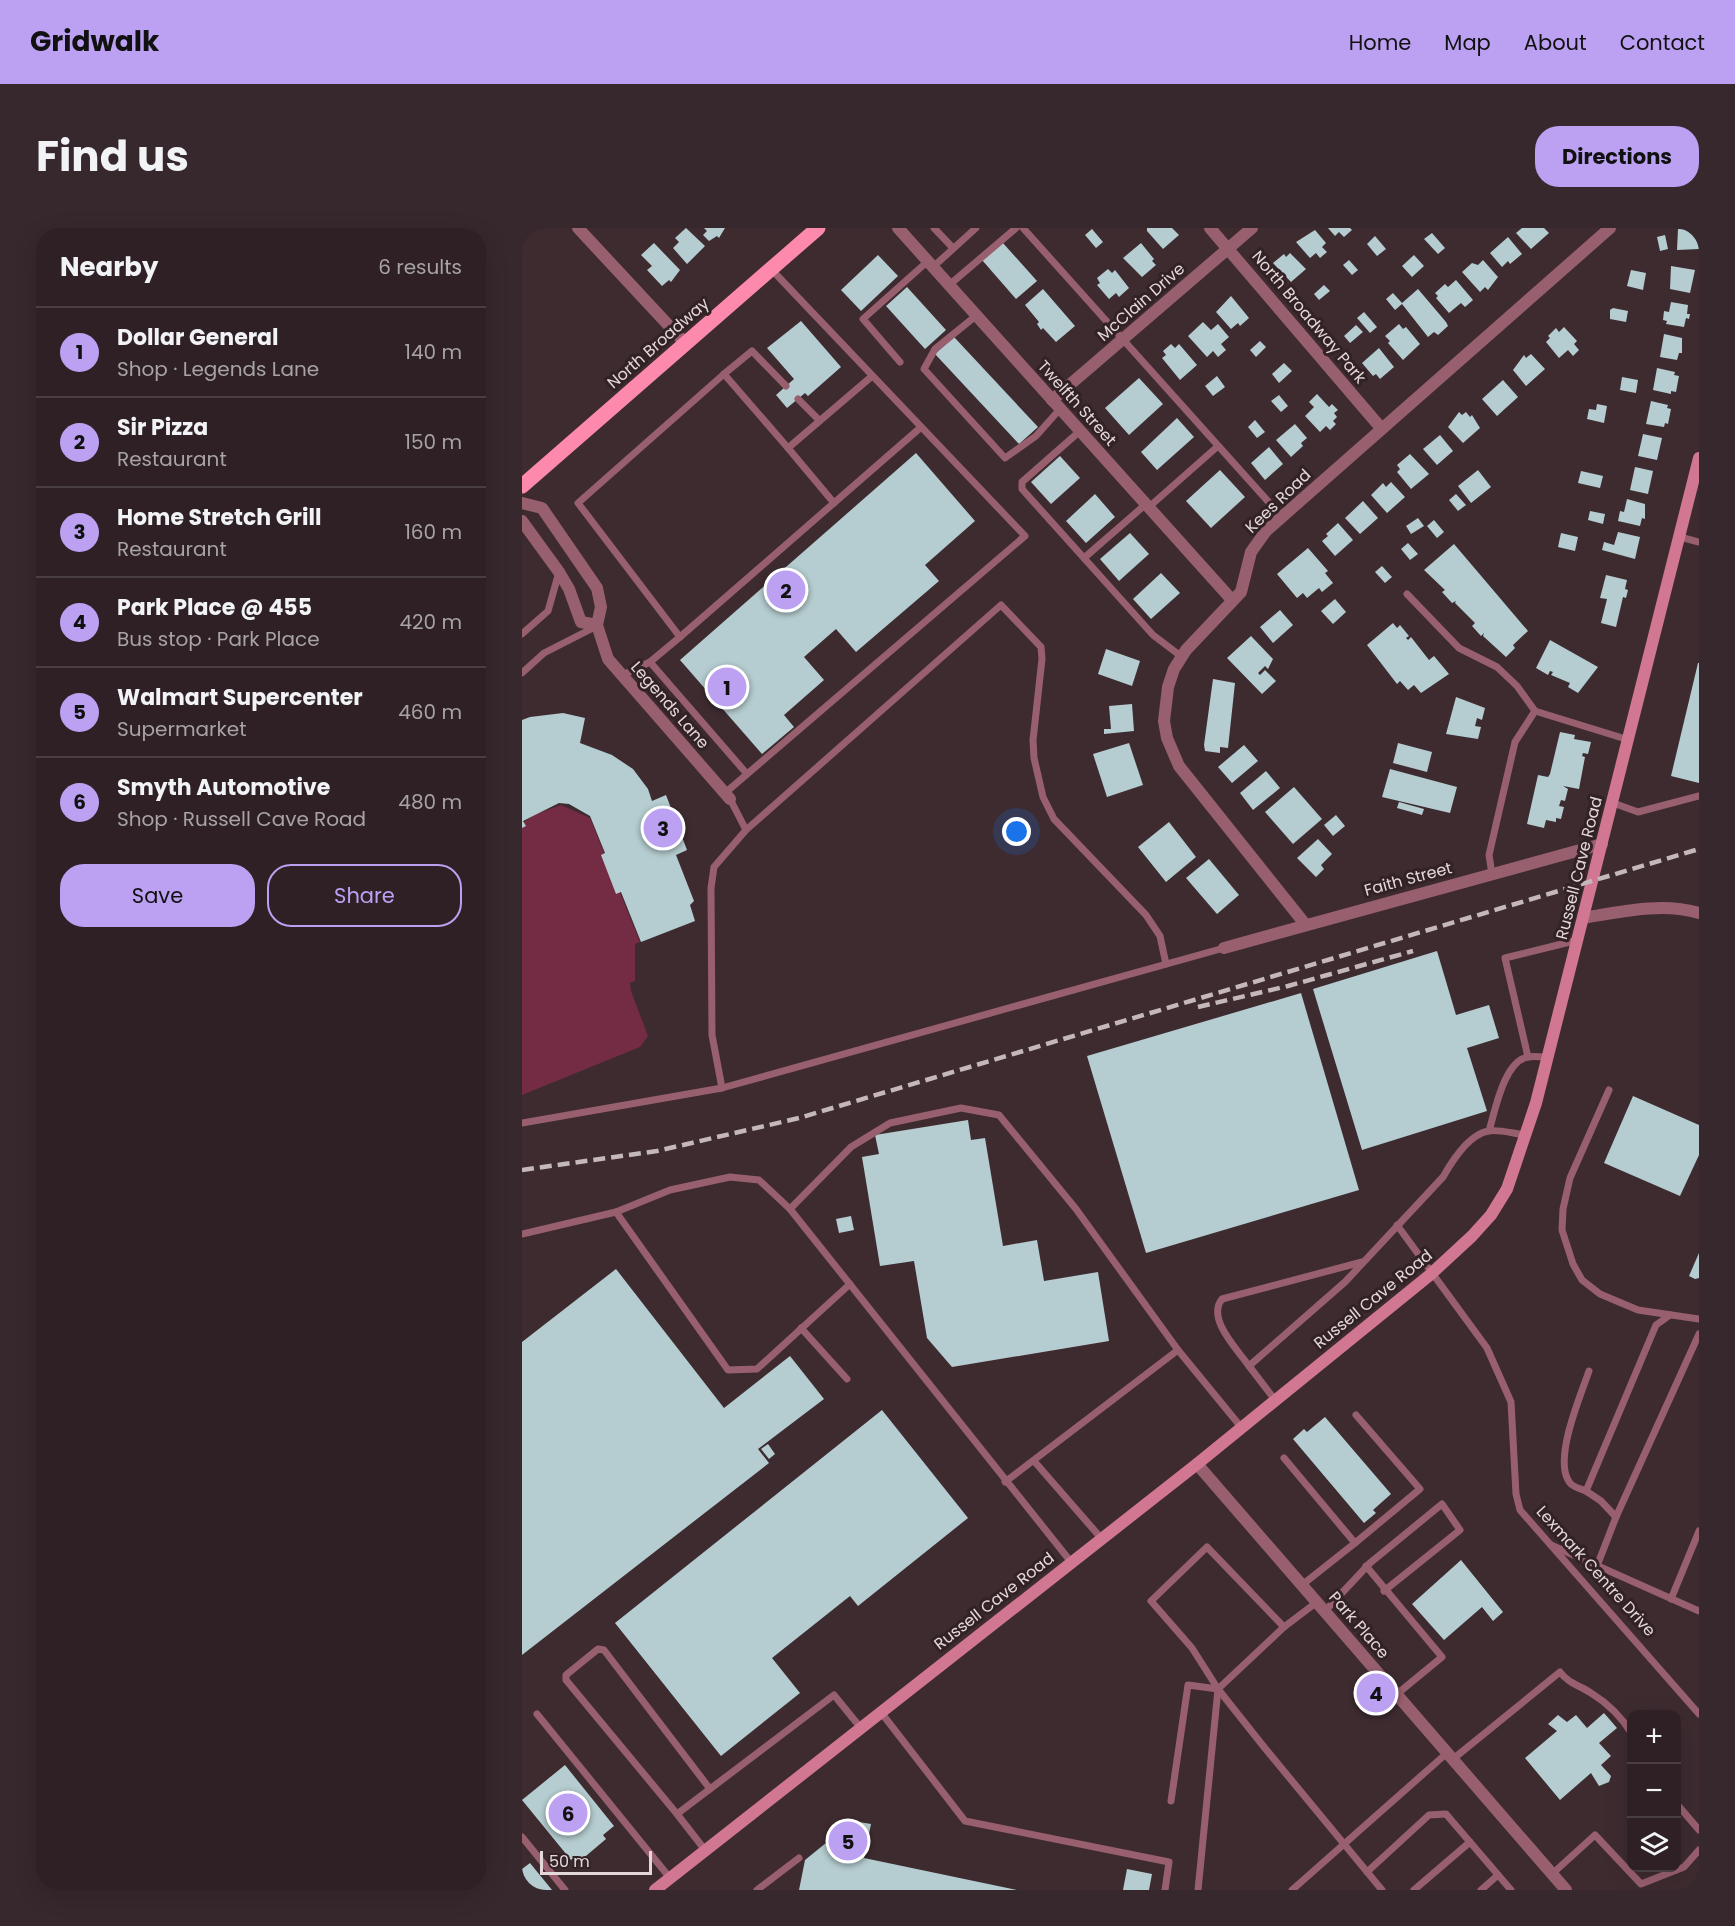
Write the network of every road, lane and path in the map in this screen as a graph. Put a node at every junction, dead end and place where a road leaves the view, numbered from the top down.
1 (578, 228) edge
2 (818, 228) edge
3 (898, 228) edge
4 (934, 228) edge
5 (976, 228) edge
6 (1016, 228) edge
7 (1023, 228) edge
8 (1210, 228) edge
9 (1252, 228) edge
10 (1610, 228) edge
11 (953, 248) junction
12 (1228, 248) junction
13 (930, 264) junction
14 (771, 269) junction
15 (948, 286) junction
16 (976, 315) junction
17 (1122, 340) junction
18 (685, 344) junction
19 (900, 362) dead end
20 (724, 374) junction
21 (871, 376) junction
22 (786, 386) dead end
23 (798, 399) dead end
24 (1056, 405) junction
25 (819, 420) junction
26 (920, 428) junction
27 (1381, 428) junction
28 (1080, 431) junction
29 (1218, 446) junction
30 (788, 448) junction
31 (1699, 458) edge
32 (522, 486) edge
33 (522, 503) edge
34 (834, 503) junction
35 (1147, 506) junction
36 (1282, 517) junction
37 (522, 521) edge
38 (1680, 537) junction
39 (1699, 542) edge
40 (1084, 558) junction
41 (559, 572) junction
42 (1407, 594) dead end
43 (1232, 600) junction
44 (597, 625) junction
45 (522, 634) edge
46 (680, 637) junction
47 (1182, 657) junction
48 (650, 662) junction
49 (522, 673) edge
50 (623, 675) junction
51 (1535, 711) junction
52 (1629, 740) junction
53 (747, 774) junction
54 (727, 796) junction
55 (1699, 796) edge
56 (1613, 803) junction
57 (746, 830) junction
58 (1602, 844) junction
59 (1492, 874) junction
60 (1699, 914) edge
61 (1583, 918) junction
62 (1305, 924) junction
63 (1578, 940) junction
64 (1224, 948) joint
65 (1166, 964) junction
66 (1528, 1057) junction
67 (1548, 1058) junction
68 (722, 1088) junction
69 (1609, 1090) dead end
70 (522, 1123) edge
71 (1489, 1131) junction
72 (1526, 1135) junction
73 (790, 1209) junction
74 (616, 1212) junction
75 (1397, 1226) junction
76 (522, 1234) edge
77 (1362, 1262) junction
78 (1431, 1274) junction
79 (850, 1284) junction
80 (1670, 1315) junction
81 (1699, 1319) edge
82 (801, 1328) junction
83 (1699, 1334) edge
84 (1178, 1350) junction
85 (1249, 1366) junction
86 (1589, 1371) dead end
87 (847, 1379) dead end
88 (1275, 1400) junction
89 (1356, 1415) dead end
90 (1242, 1427) junction
91 (1284, 1458) dead end
92 (1034, 1461) junction
93 (1197, 1464) junction
94 (1005, 1482) junction
95 (1586, 1491) junction
96 (1616, 1517) junction
97 (1699, 1531) edge
98 (1101, 1538) junction
99 (1355, 1543) junction
100 (1549, 1543) junction
101 (1071, 1562) junction
102 (1366, 1566) junction
103 (1596, 1566) junction
104 (1302, 1585) junction
105 (1384, 1591) junction
106 (1671, 1599) junction
107 (1321, 1606) junction
108 (1699, 1611) edge
109 (1284, 1627) junction
110 (1218, 1689) junction
111 (1397, 1694) junction
112 (880, 1711) junction
113 (537, 1714) dead end
114 (1699, 1714) edge
115 (1627, 1725) edge
116 (860, 1727) junction
117 (1450, 1756) junction
118 (710, 1789) junction
119 (1172, 1801) dead end
120 (1681, 1808) edge
121 (677, 1814) junction
122 (1699, 1830) edge
123 (522, 1837) edge
124 (1470, 1842) junction
125 (1343, 1845) junction
126 (705, 1850) junction
127 (1699, 1850) edge
128 (799, 1858) dead end
129 (1367, 1872) junction
130 (1552, 1874) junction
131 (1498, 1875) junction
132 (670, 1878) junction
133 (565, 1890) edge
134 (655, 1890) edge
135 (757, 1890) edge
136 (1165, 1890) edge
137 (1198, 1890) edge
138 (1292, 1890) edge
139 (1382, 1890) edge
140 (1414, 1890) edge
141 (1481, 1890) edge
142 (1511, 1890) edge
143 (1566, 1890) edge

1 - 18 street
2 - 14 main road, North Broadway
3 - 13 street, Twelfth Street
4 - 11 lane
5 - 11 lane
6 - 15 lane
7 - 17 lane
8 - 12 street, North Broadway Park
9 - 12 street, McClain Drive
10 - 27 street, Kees Road
11 - 13 lane
12 - 17 street, McClain Drive
12 - 27 street, North Broadway Park
13 - 15 street, Twelfth Street
13 - 19 lane
14 - 18 main road, North Broadway
14 - 21 lane
15 - 16 street, Twelfth Street
16 - 24 street, Twelfth Street
16 - 24 lane
17 - 24 street, McClain Drive
17 - 29 lane
18 - 32 main road, North Broadway
20 - 22 lane
20 - 30 lane
20 - 46 lane
21 - 25 lane
21 - 26 lane
23 - 25 lane
24 - 28 street, Twelfth Street
25 - 30 lane
26 - 34 lane
26 - 53 lane
27 - 36 street, Kees Road
28 - 35 street, Twelfth Street
28 - 40 lane
29 - 35 lane
29 - 36 lane
30 - 34 lane
31 - 38 street, Russell Cave Road
33 - 44 street, Legends Lane
34 - 46 lane
35 - 40 lane
35 - 43 street, Twelfth Street
36 - 43 street, Kees Road
37 - 41 street
38 - 39 lane
38 - 52 street, Russell Cave Road
40 - 47 lane
41 - 44 street
41 - 45 lane
42 - 51 lane
43 - 47 street, Kees Road
44 - 49 lane
44 - 50 street, Legends Lane
46 - 48 lane
47 - 62 street, Kees Road
48 - 50 lane
48 - 53 lane
50 - 54 street, Legends Lane
51 - 52 lane
51 - 59 lane
52 - 56 street, Russell Cave Road
53 - 54 lane
54 - 57 lane
55 - 56 lane
56 - 58 street, Russell Cave Road
57 - 65 lane
57 - 68 lane
58 - 59 street, Faith Street
58 - 61 street, Russell Cave Road
59 - 62 street, Faith Street
60 - 61 street
61 - 63 street, Russell Cave Road
62 - 64 street, Faith Street
63 - 66 lane
63 - 67 street, Russell Cave Road
64 - 65 lane
65 - 68 lane
66 - 67 lane
66 - 71 lane
67 - 72 street, Russell Cave Road
68 - 70 lane
69 - 80 lane
71 - 72 lane
71 - 75 lane
72 - 78 street, Russell Cave Road
73 - 74 lane
73 - 79 lane
73 - 84 lane
74 - 76 lane
74 - 82 lane
75 - 77 lane
75 - 78 lane, Lexmark Centre Drive
77 - 85 lane
77 - 85 lane
78 - 88 street, Russell Cave Road
78 - 100 lane, Lexmark Centre Drive
79 - 82 lane
79 - 94 lane
80 - 81 lane
80 - 95 lane
82 - 87 lane
83 - 96 lane
84 - 90 lane
84 - 92 lane
85 - 88 lane
86 - 95 lane
88 - 90 street, Russell Cave Road
89 - 99 lane
90 - 93 street, Russell Cave Road
91 - 99 lane
92 - 94 lane
92 - 98 lane
93 - 98 street, Russell Cave Road
93 - 104 street, Park Place
94 - 101 lane
95 - 96 lane
96 - 103 lane
97 - 106 lane
98 - 101 street, Russell Cave Road
99 - 104 lane
100 - 103 lane
100 - 114 lane, Lexmark Centre Drive
101 - 112 street, Russell Cave Road
102 - 105 lane
102 - 105 lane
102 - 107 lane
103 - 106 lane
104 - 107 street, Park Place
105 - 111 lane
106 - 108 lane
107 - 109 lane
107 - 111 street, Park Place
109 - 110 lane
109 - 110 lane
110 - 119 lane
110 - 125 lane
110 - 137 lane
111 - 117 street, Park Place
112 - 116 street, Russell Cave Road
112 - 136 lane
113 - 132 lane
115 - 117 lane
116 - 118 lane
116 - 126 street, Russell Cave Road
117 - 125 lane
117 - 130 street, Park Place
118 - 121 lane
118 - 121 lane
120 - 122 lane
121 - 126 lane
123 - 133 lane
124 - 129 lane
124 - 131 lane
124 - 140 lane
125 - 129 lane
125 - 138 lane
126 - 132 street, Russell Cave Road
127 - 130 lane
128 - 135 lane
129 - 139 lane
130 - 143 street, Park Place
131 - 141 lane
131 - 142 lane
132 - 134 street, Russell Cave Road

